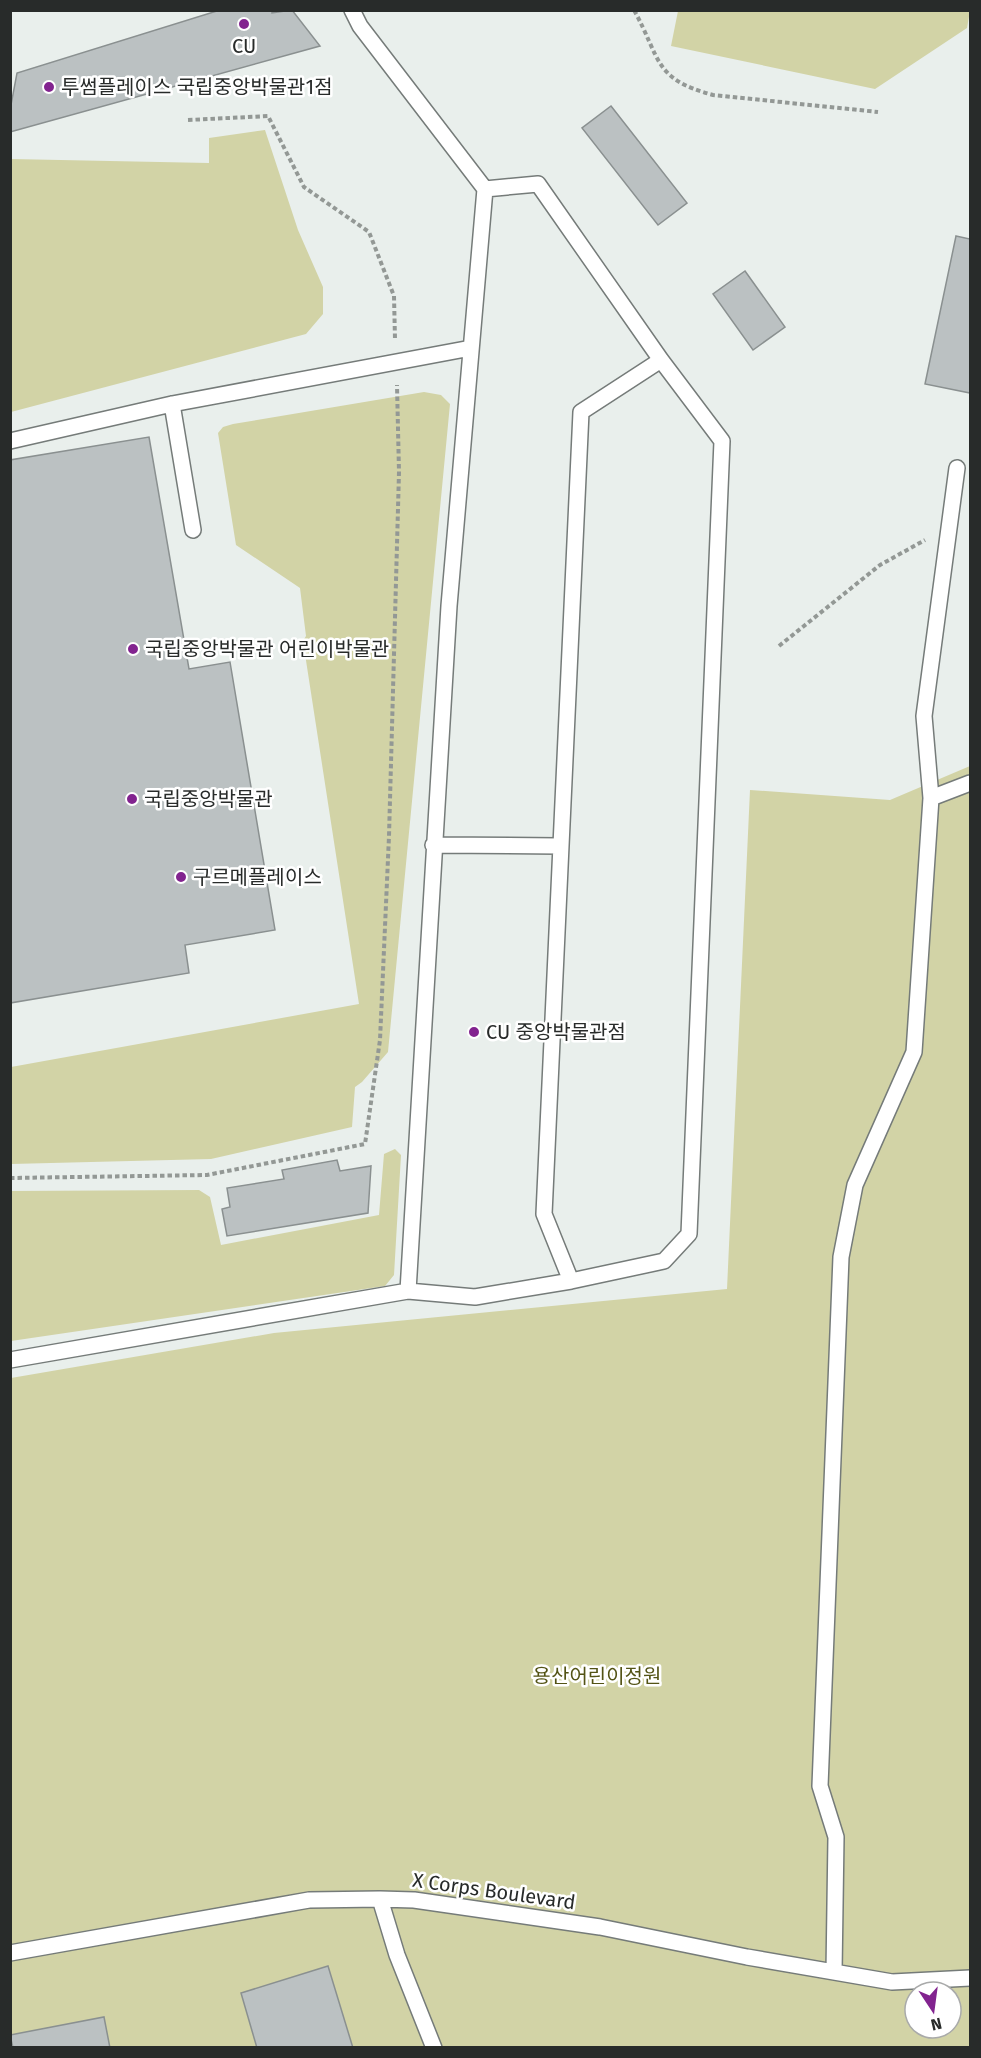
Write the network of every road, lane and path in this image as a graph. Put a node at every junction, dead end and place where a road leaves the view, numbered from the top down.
1 (352, 10) edge
2 (634, 10) edge
3 (878, 112) dead end
4 (188, 120) dead end
5 (485, 189) junction
6 (471, 348) junction
7 (661, 360) junction
8 (396, 363) junction
9 (172, 404) junction
10 (10, 441) edge
11 (957, 468) dead end
12 (950, 527) junction
13 (193, 530) dead end
14 (779, 646) dead end
15 (970, 783) edge
16 (931, 798) junction
17 (433, 845) junction
18 (559, 846) junction
19 (10, 1178) edge
20 (571, 1281) junction
21 (408, 1291) junction
22 (10, 1360) edge
23 (380, 1899) junction
24 (10, 1953) edge
25 (834, 1972) junction
26 (970, 1978) edge
27 (434, 2048) edge

1 - 5 lane
2 - 3 path
4 - 8 path
5 - 6 lane
5 - 7 lane
6 - 8 lane
6 - 17 lane
7 - 18 lane
7 - 20 lane
8 - 9 lane
8 - 19 path
9 - 10 lane
9 - 13 lane
11 - 12 lane
12 - 14 path
12 - 16 lane
15 - 16 lane
16 - 25 lane
17 - 18 lane
17 - 21 lane
18 - 20 lane
20 - 21 lane
21 - 22 lane
23 - 24 lane, X Corps Boulevard
23 - 25 lane, X Corps Boulevard
23 - 27 lane
25 - 26 lane, X Corps Boulevard

